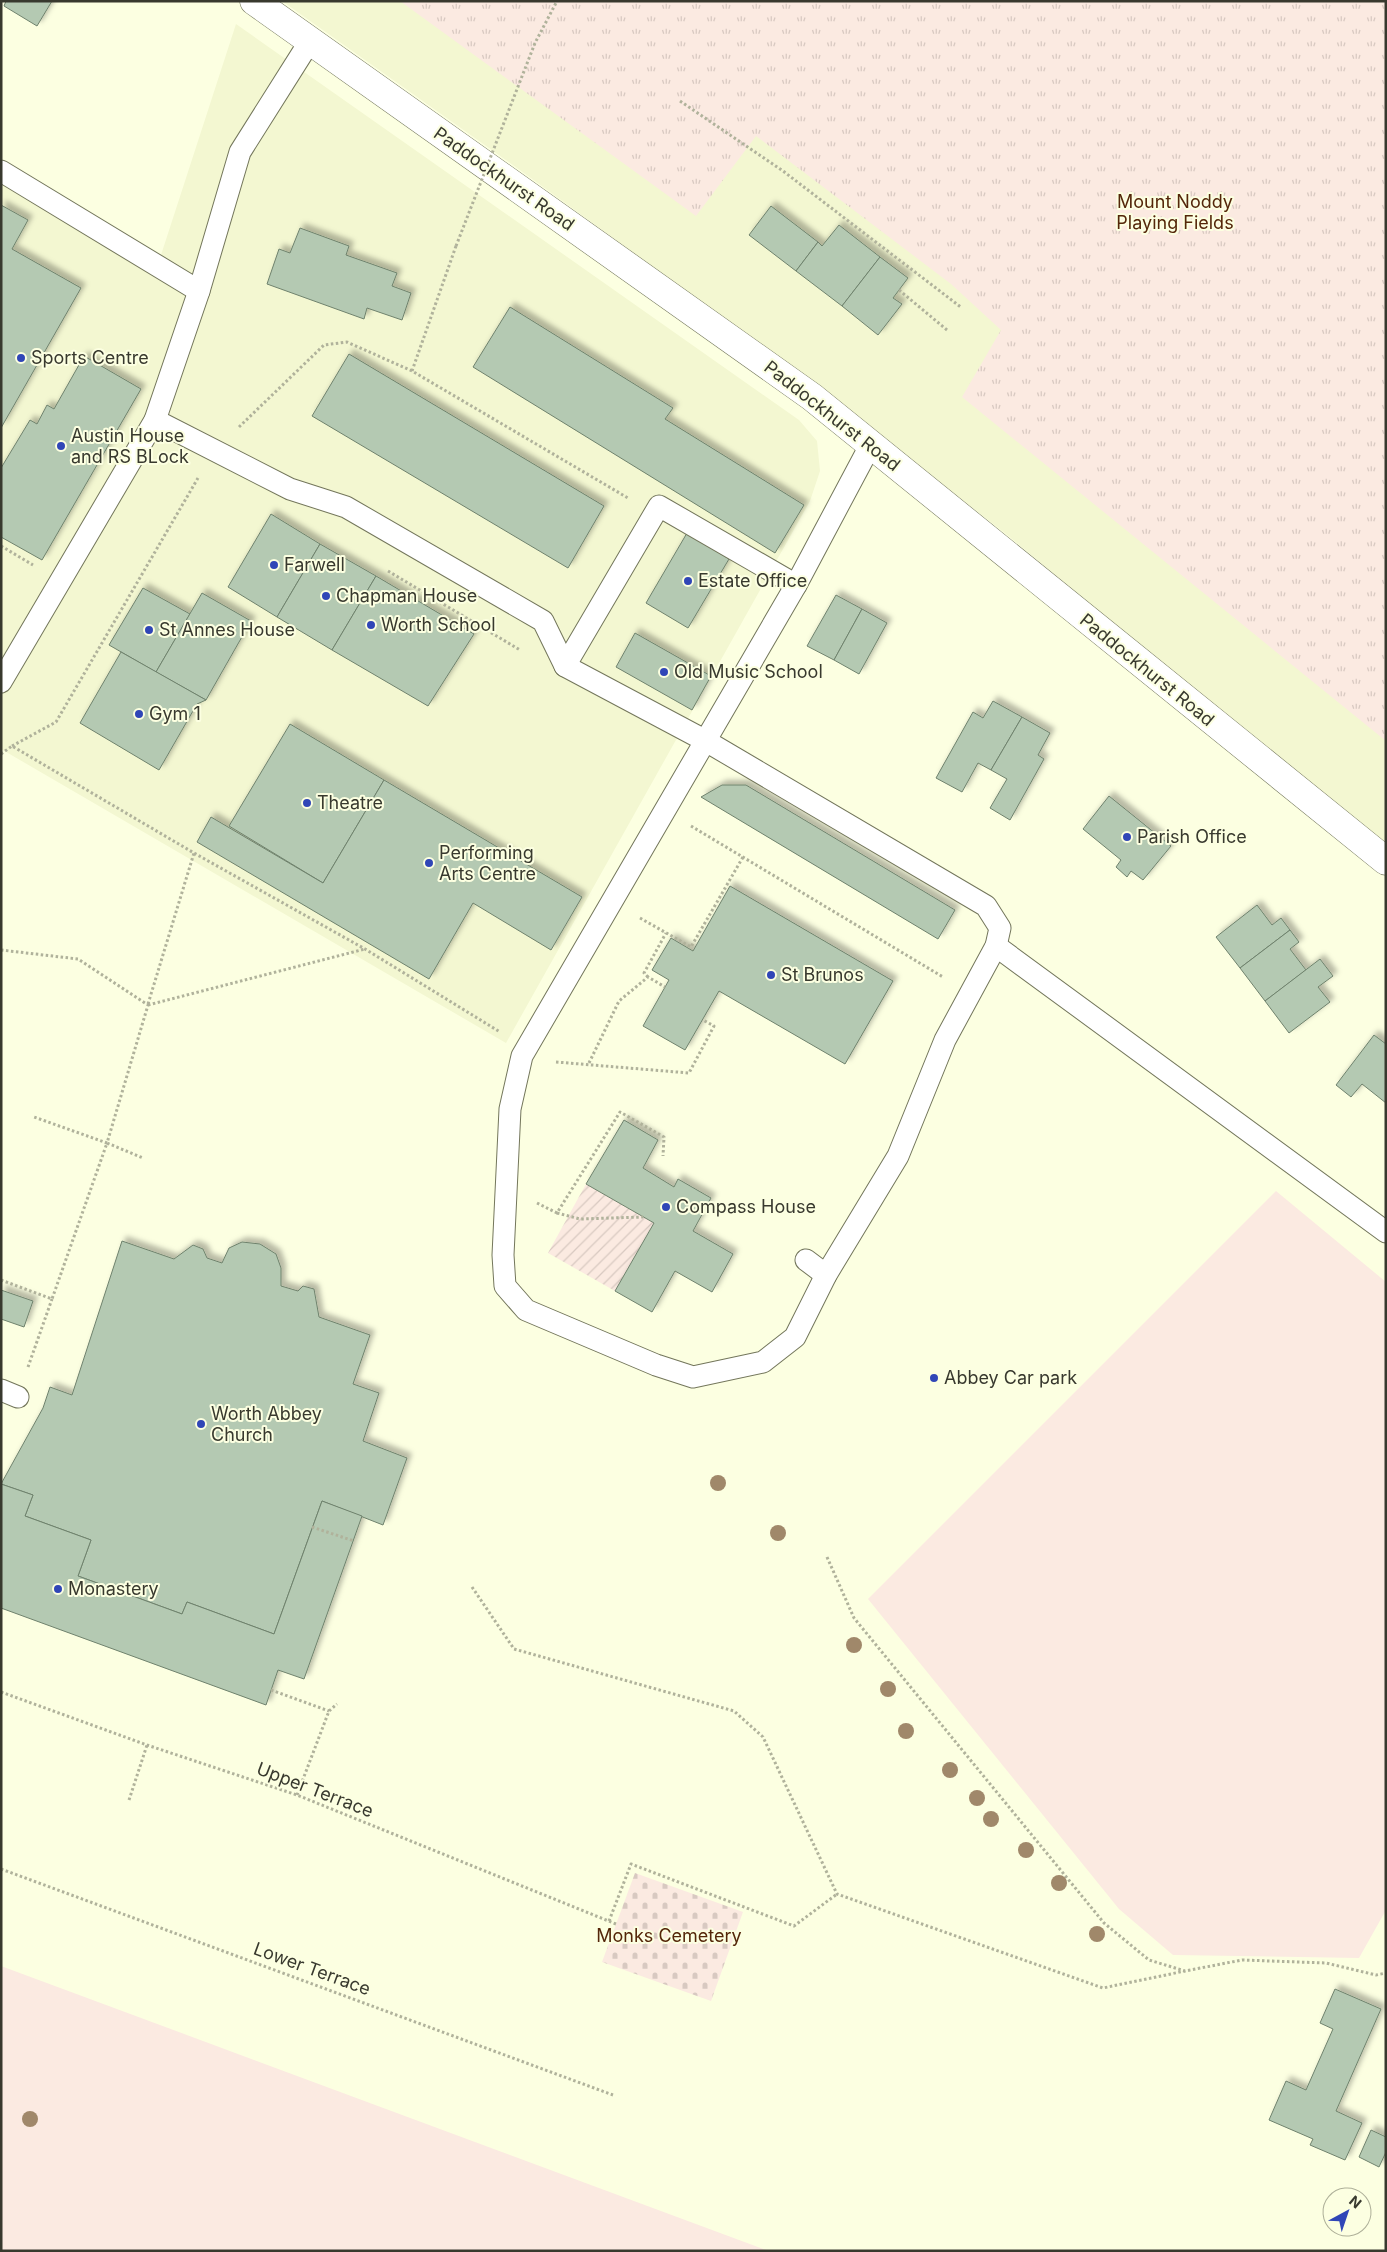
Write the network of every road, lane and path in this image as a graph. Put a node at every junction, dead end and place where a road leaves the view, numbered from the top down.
1 (254, 1) edge
2 (557, 1) edge
3 (310, 41) junction
4 (680, 101) dead end
5 (1, 171) edge
6 (899, 290) dead end
7 (199, 291) junction
8 (962, 308) dead end
9 (948, 330) dead end
10 (412, 372) junction
11 (155, 420) junction
12 (870, 444) junction
13 (216, 450) junction
14 (202, 471) dead end
15 (654, 514) junction
16 (384, 569) dead end
17 (796, 585) junction
18 (528, 655) dead end
19 (565, 666) junction
20 (1, 682) edge
21 (706, 741) junction
22 (12, 746) junction
23 (1, 754) edge
24 (686, 823) dead end
25 (194, 853) junction
26 (743, 857) junction
27 (1386, 862) edge
28 (638, 917) dead end
29 (666, 933) junction
30 (996, 946) junction
31 (365, 948) junction
32 (1, 950) edge
33 (648, 977) junction
34 (939, 986) dead end
35 (665, 988) dead end
36 (148, 1005) junction
37 (703, 1020) dead end
38 (524, 1051) junction
39 (589, 1063) junction
40 (34, 1116) dead end
41 (107, 1143) junction
42 (663, 1156) dead end
43 (144, 1158) dead end
44 (505, 1188) junction
45 (557, 1213) junction
46 (642, 1216) dead end
47 (1386, 1232) edge
48 (806, 1260) dead end
49 (826, 1275) junction
50 (1, 1280) edge
51 (52, 1299) junction
52 (25, 1376) dead end
53 (312, 1527) dead end
54 (354, 1541) dead end
55 (827, 1557) dead end
56 (472, 1587) dead end
57 (271, 1690) dead end
58 (1, 1692) edge
59 (337, 1704) dead end
60 (329, 1711) junction
61 (147, 1746) junction
62 (297, 1796) junction
63 (129, 1800) dead end
64 (1, 1869) edge
65 (837, 1894) junction
66 (609, 1921) junction
67 (616, 1924) dead end
68 (1185, 1971) junction
69 (1386, 1973) edge
70 (613, 2095) dead end

1 - 3 main road, Paddockhurst Road
2 - 10 path, bridge
3 - 7 lane
3 - 12 main road, Paddockhurst Road
4 - 8 path
5 - 7 lane
6 - 9 path
7 - 11 lane
10 - 13 path
10 - 15 path
11 - 13 lane
11 - 20 lane
12 - 17 lane
12 - 27 main road, Paddockhurst Road
13 - 19 lane
14 - 22 path
15 - 17 lane
15 - 19 lane
16 - 18 path
17 - 21 lane
19 - 21 lane
21 - 30 lane
21 - 38 lane
22 - 23 path
22 - 25 path
24 - 26 path
25 - 31 path
25 - 36 path
26 - 29 path
26 - 34 path
28 - 29 path
29 - 33 path
30 - 47 lane
30 - 49 lane
31 - 36 path
31 - 38 path
32 - 36 path
33 - 35 path
33 - 39 path
36 - 41 path
37 - 39 path
38 - 39 path
38 - 44 lane
40 - 41 path
41 - 43 path
41 - 51 path
42 - 45 path
44 - 45 path
44 - 49 lane
45 - 46 path
48 - 49 lane
50 - 51 path
51 - 52 path
53 - 54 path
55 - 68 path
56 - 65 path
57 - 60 path
58 - 61 path, Upper Terrace
59 - 60 path
60 - 62 path
61 - 62 path, Upper Terrace
61 - 63 path
62 - 66 path, Upper Terrace
64 - 70 path, Lower Terrace
65 - 66 path
65 - 68 path
66 - 67 path, Upper Terrace
68 - 69 path

